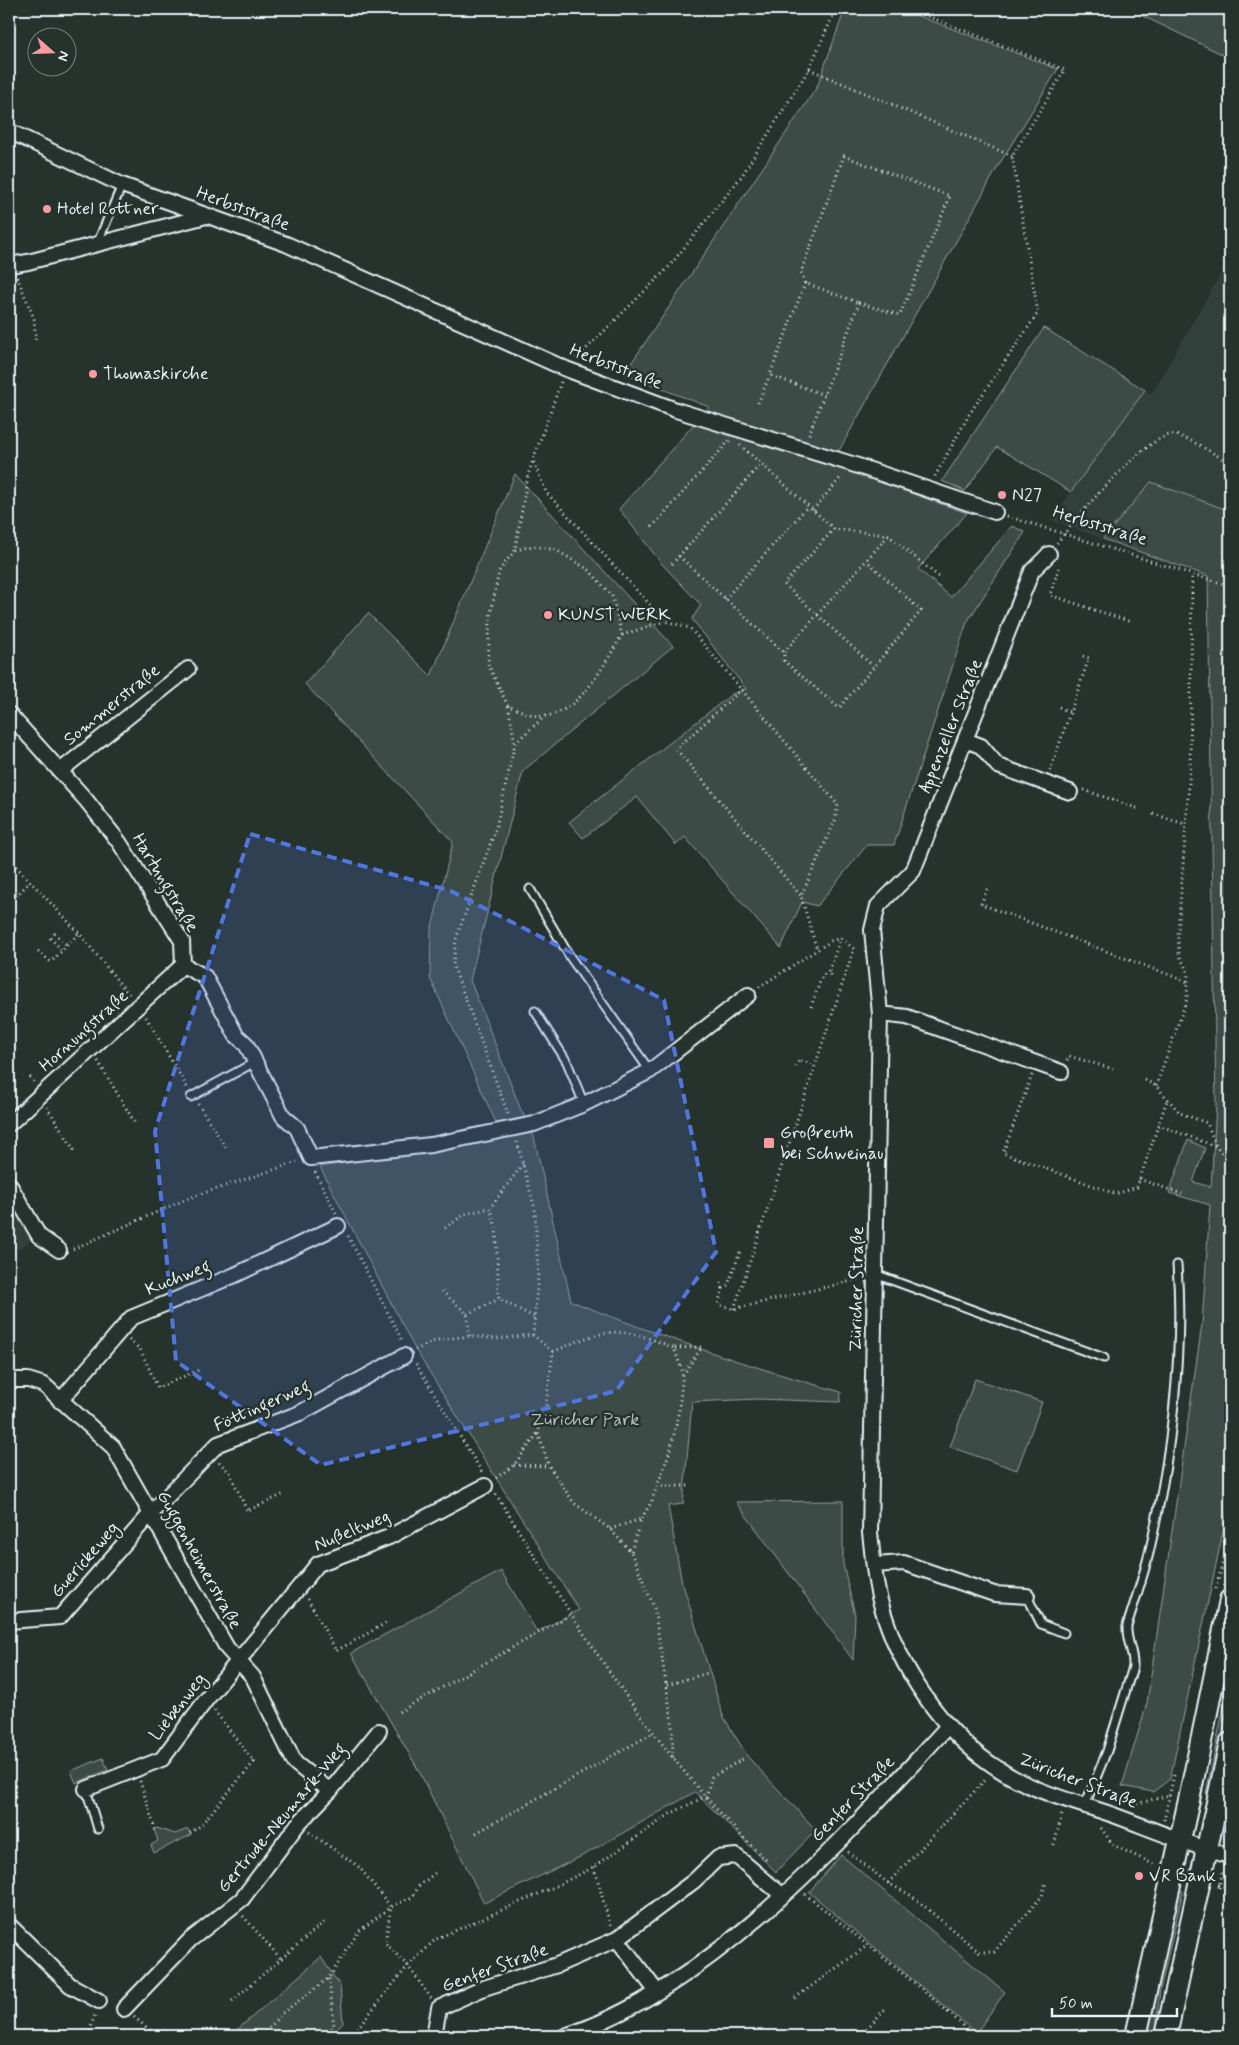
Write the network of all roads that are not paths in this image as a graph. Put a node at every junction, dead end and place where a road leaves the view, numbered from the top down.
1 (9, 131) edge
2 (122, 184) junction
3 (206, 216) junction
4 (96, 245) junction
5 (11, 265) edge
6 (995, 512) road end
7 (1050, 554) dead end
8 (188, 669) dead end
9 (9, 714) edge
10 (965, 740) junction
11 (60, 771) junction
12 (1070, 792) road end
13 (530, 888) dead end
14 (878, 906) joint
15 (183, 965) junction
16 (748, 995) road end
17 (535, 1011) dead end
18 (880, 1014) junction
19 (255, 1062) junction
20 (650, 1071) junction
21 (1061, 1072) road end
22 (191, 1097) road end
23 (584, 1104) junction
24 (9, 1124) edge
25 (9, 1184) edge
26 (340, 1225) road end
27 (59, 1250) road end
28 (1177, 1265) dead end
29 (875, 1274) junction
30 (408, 1353) road end
31 (1104, 1358) dead end
32 (9, 1380) edge
33 (60, 1401) junction
34 (488, 1484) road end
35 (152, 1512) junction
36 (874, 1565) junction
37 (1027, 1596) joint
38 (1230, 1600) edge
39 (9, 1621) edge
40 (1064, 1633) dead end
41 (238, 1661) junction
42 (948, 1726) junction
43 (379, 1730) dead end
44 (1230, 1743) edge
45 (86, 1789) joint
46 (330, 1791) junction
47 (1086, 1806) junction
48 (98, 1829) dead end
49 (1181, 1840) junction
50 (1208, 1849) junction
51 (1230, 1856) edge
52 (782, 1895) junction
53 (9, 1925) edge
54 (617, 1939) junction
55 (657, 1992) junction
56 (99, 2001) road end
57 (124, 2009) dead end
58 (434, 2036) edge
59 (565, 2036) edge
60 (1136, 2036) edge
61 (1166, 2036) edge

1 - 2 street, Herbststraße
2 - 3 street, Herbststraße
2 - 4 lane
3 - 4 street
3 - 6 street, Herbststraße
4 - 5 street
7 - 10 street, Appenzeller Straße
8 - 11 street, Sommerstraße
9 - 11 street, Hartungstraße
10 - 12 street
10 - 14 street, Appenzeller Straße
11 - 15 street, Hartungstraße
13 - 20 lane
14 - 18 street, Züricher Straße
15 - 19 street
15 - 24 street, Hornungstraße
16 - 20 street
17 - 23 lane
18 - 21 street
18 - 29 street, Züricher Straße
19 - 22 lane
19 - 23 street
20 - 23 street
25 - 27 street
26 - 33 street, Kuchweg
28 - 47 lane
29 - 31 lane
29 - 36 street, Züricher Straße
30 - 35 street, Föttingerweg
32 - 33 street, Guggenheimerstraße
33 - 35 street, Guggenheimerstraße
34 - 41 street, Nußeltweg
35 - 39 street, Guerickeweg
35 - 41 street, Guggenheimerstraße
36 - 37 street
36 - 42 street, Züricher Straße
37 - 40 lane
38 - 49 main road
41 - 45 street, Liebenweg
41 - 46 street, Guggenheimerstraße
42 - 47 street, Züricher Straße
42 - 52 street, Genfer Straße
43 - 46 street, Gertrude-Neumark-Weg
44 - 50 main road
45 - 48 lane
46 - 57 street, Gertrude-Neumark-Weg
47 - 49 street, Züricher Straße
49 - 50 street, Züricher Straße
49 - 60 main road
50 - 51 street, Züricher Straße
50 - 61 main road
52 - 54 street, Genfer Straße
52 - 55 street, Genfer Straße
53 - 56 street
54 - 55 street
54 - 58 street, Genfer Straße
55 - 59 street, Genfer Straße

